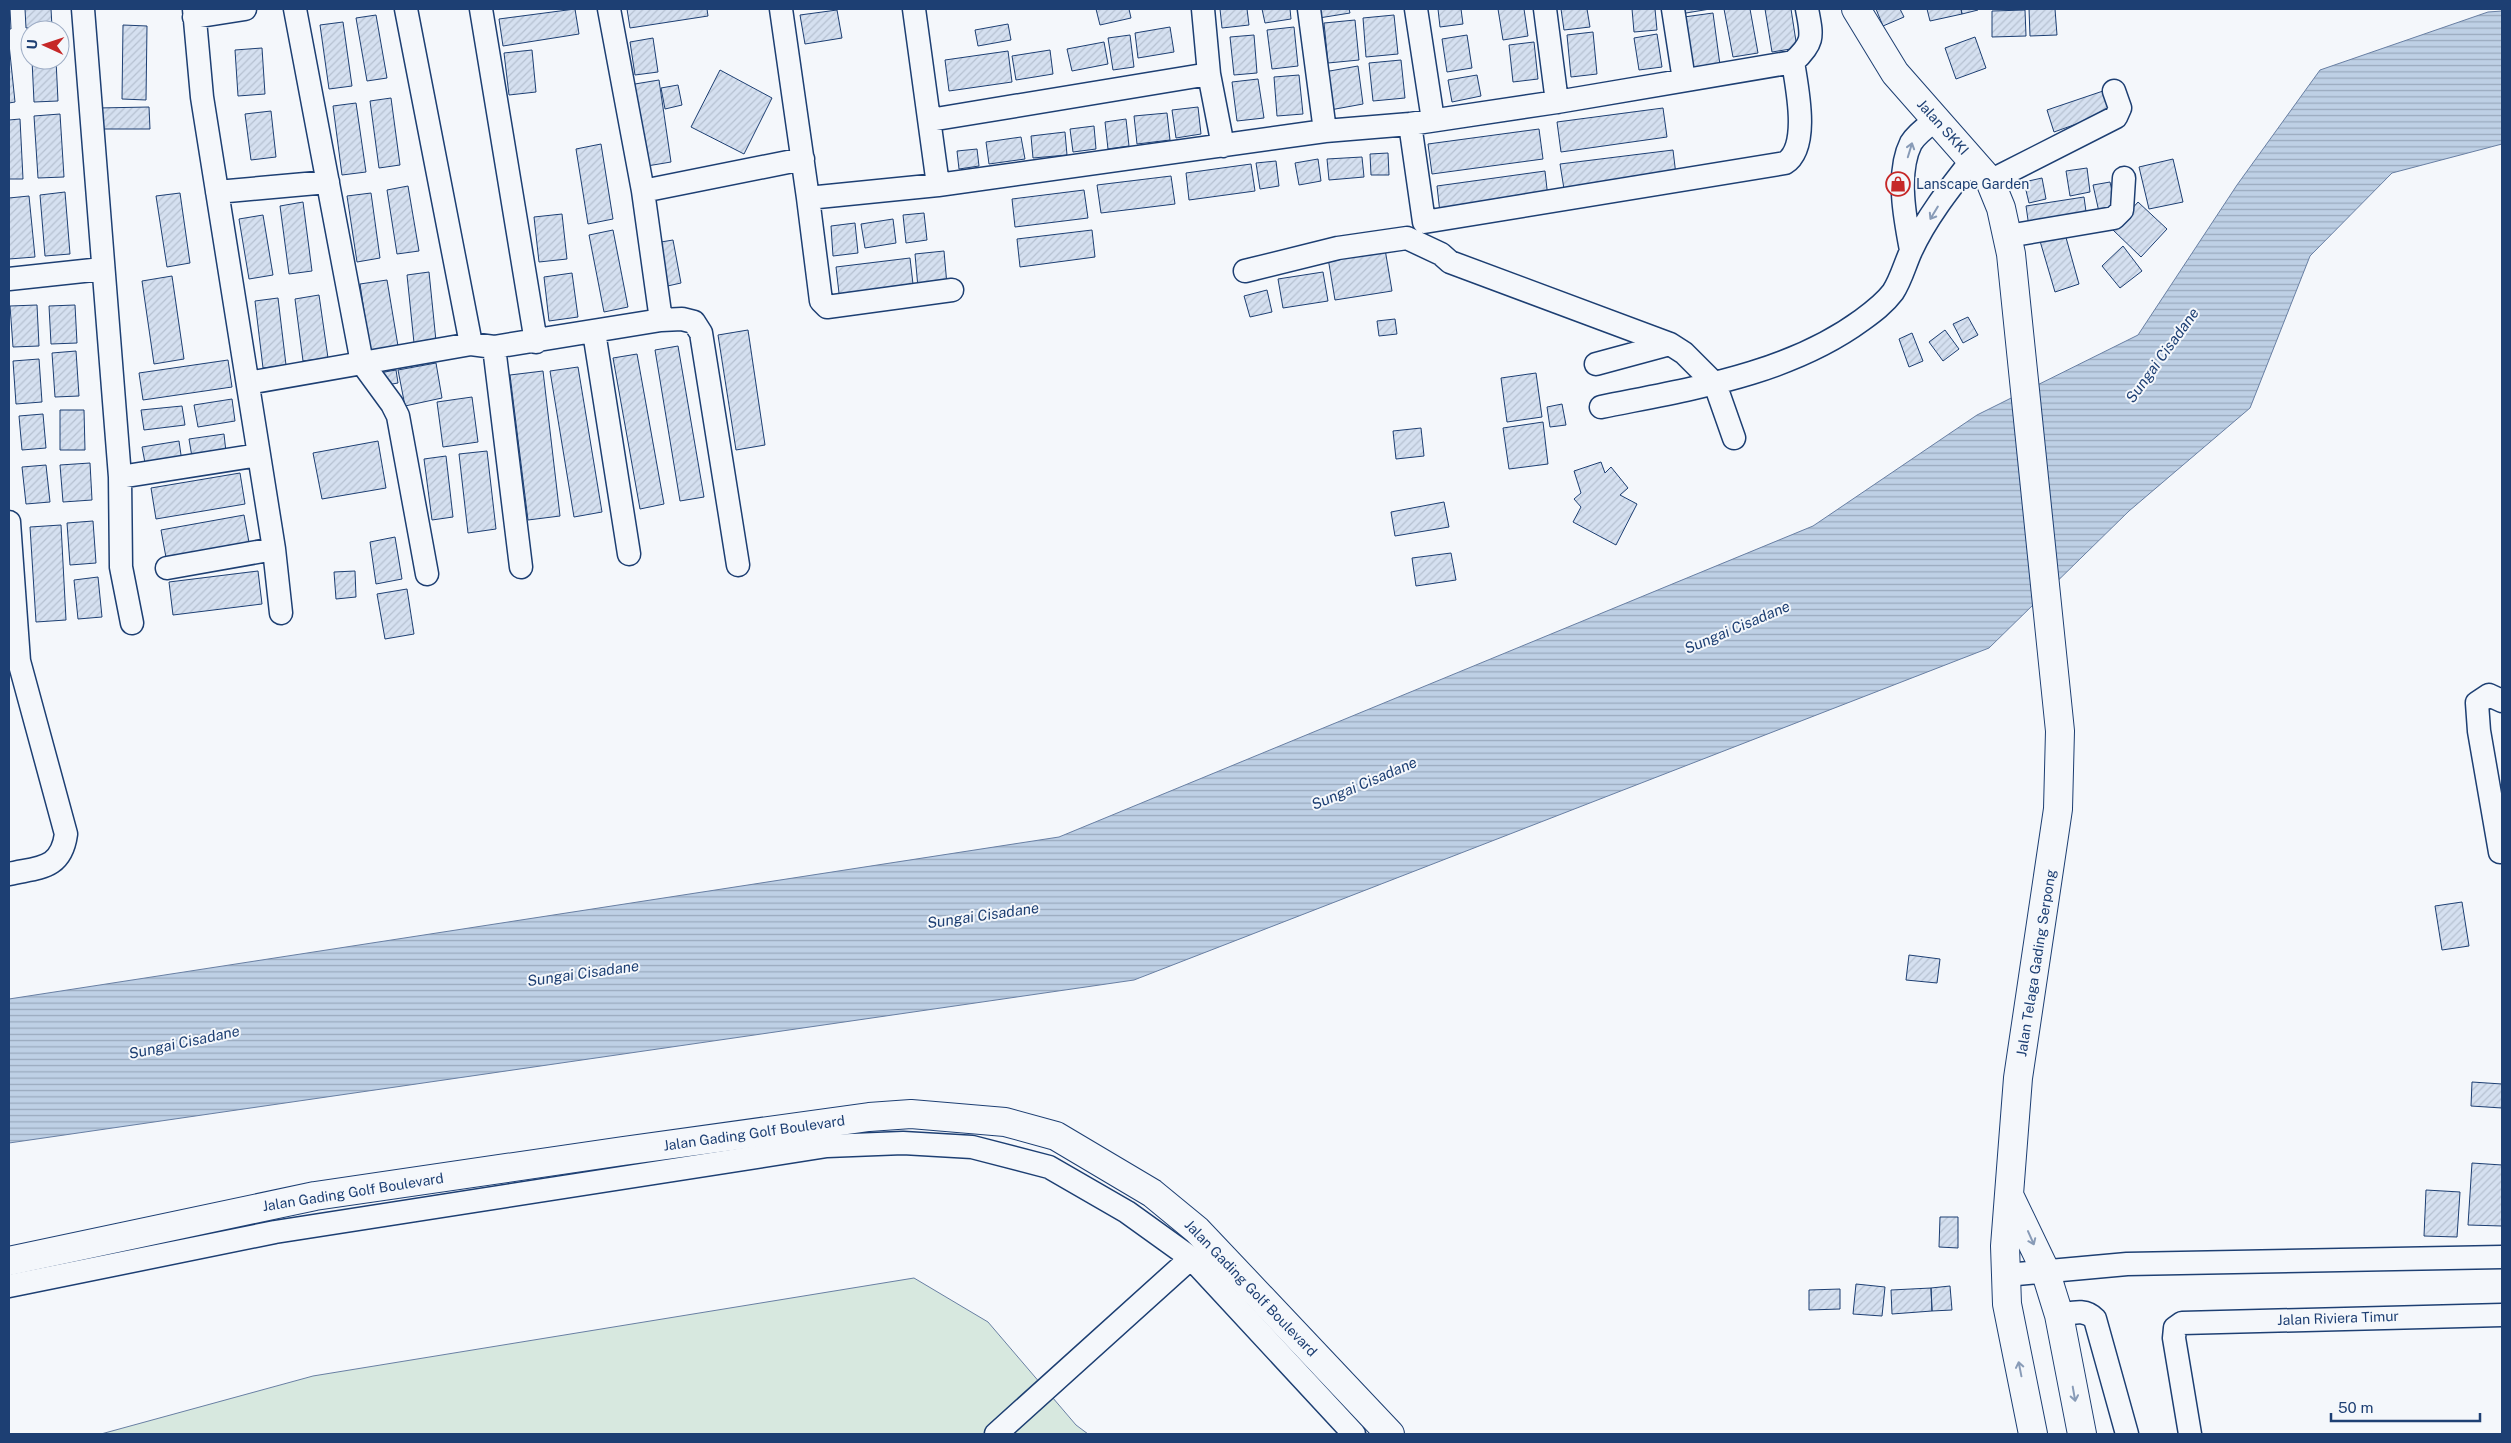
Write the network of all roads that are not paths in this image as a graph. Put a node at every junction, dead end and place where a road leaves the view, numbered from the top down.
1 (83, 9) edge
2 (245, 9) edge
3 (295, 9) edge
4 (406, 9) edge
5 (481, 9) edge
6 (609, 9) edge
7 (781, 9) edge
8 (914, 9) edge
9 (1202, 9) edge
10 (1309, 9) edge
11 (1416, 9) edge
12 (1545, 9) edge
13 (1673, 9) edge
14 (1807, 9) edge
15 (1856, 9) edge
16 (194, 13) edge
17 (1793, 62) junction
18 (1209, 74) junction
19 (1684, 80) junction
20 (2114, 91) dead end
21 (1557, 102) junction
22 (1937, 119) junction
23 (930, 120) junction
24 (1433, 120) junction
25 (1410, 124) junction
26 (1325, 131) junction
27 (1223, 146) junction
28 (803, 159) junction
29 (1972, 160) junction
30 (2124, 178) dead end
31 (1990, 181) junction
32 (328, 182) junction
33 (938, 185) junction
34 (642, 191) junction
35 (217, 192) junction
36 (808, 198) junction
37 (2009, 245) junction
38 (1911, 250) junction
39 (102, 269) junction
40 (1245, 271) dead end
41 (9, 279) edge
42 (952, 290) dead end
43 (661, 320) junction
44 (594, 332) junction
45 (536, 342) junction
46 (471, 344) junction
47 (1670, 344) junction
48 (494, 347) junction
49 (362, 363) junction
50 (1596, 364) dead end
51 (248, 383) junction
52 (1715, 384) junction
53 (1601, 407) dead end
54 (1734, 438) dead end
55 (259, 455) junction
56 (120, 477) junction
57 (9, 522) edge
58 (274, 549) junction
59 (629, 554) dead end
60 (738, 565) dead end
61 (521, 567) dead end
62 (167, 568) dead end
63 (427, 574) dead end
64 (281, 613) dead end
65 (132, 623) dead end
66 (2502, 701) edge
67 (2500, 852) dead end
68 (9, 874) edge
69 (2010, 1195) junction
70 (2502, 1257) edge
71 (1191, 1258) junction
72 (9, 1261) edge
73 (2045, 1270) junction
74 (2006, 1275) junction
75 (9, 1286) edge
76 (2502, 1315) edge
77 (2059, 1316) junction
78 (996, 1434) edge
79 (1354, 1434) edge
80 (1390, 1434) edge
81 (2033, 1434) edge
82 (2082, 1434) edge
83 (2127, 1434) edge
84 (2190, 1434) edge

1 - 39 street
2 - 16 street
3 - 32 street
4 - 46 street
5 - 45 street
6 - 34 street
7 - 28 street
8 - 23 street
9 - 18 street
10 - 26 street
11 - 24 street
12 - 21 street
13 - 19 street
14 - 17 street
15 - 22 main road, Jalan SKKI
16 - 35 street
17 - 19 street
17 - 25 street
18 - 23 street
18 - 27 street
19 - 21 street
20 - 31 street
21 - 24 street
22 - 29 main road, Jalan SKKI
38 -> 22 street
23 - 33 street
24 - 25 street
25 - 26 street
26 - 27 street
27 - 33 street
28 - 34 street
28 - 36 street
29 - 31 main road, Jalan SKKI
29 -> 38 street
30 - 37 street
31 - 37 main road, Jalan SKKI
32 - 35 street
32 - 49 street
33 - 36 street
34 - 43 street
35 - 51 street
36 - 42 street
37 - 69 main road, Jalan Telaga Gading Serpong
38 - 52 street
39 - 41 street
39 - 56 street
40 - 47 street
43 - 44 street
43 - 60 street
44 - 45 street
44 - 59 street
45 - 48 street
46 - 48 street
46 - 49 street
47 - 50 street
47 - 52 street
48 - 61 street
49 - 51 street
49 - 63 street
51 - 55 street
52 - 53 street
52 - 54 street
55 - 56 street
55 - 58 street
56 - 65 street
57 - 68 street
58 - 62 street
58 - 64 street
66 - 67 street
69 -> 73 main road, Jalan Telaga Gading Serpong
69 - 74 main road, Jalan Telaga Gading Serpong
70 - 73 street
71 - 75 street, Jalan Gading Golf Boulevard
71 - 78 street
71 - 79 street, Jalan Gading Golf Boulevard
72 - 80 main road, Jalan Gading Golf Boulevard
73 - 74 street
73 - 77 main road, Jalan Telaga Gading Serpong
81 -> 74 main road, Jalan Telaga Gading Serpong
76 - 84 street, Jalan Riviera Timur
77 -> 82 main road, Jalan Telaga Gading Serpong
77 - 83 street

